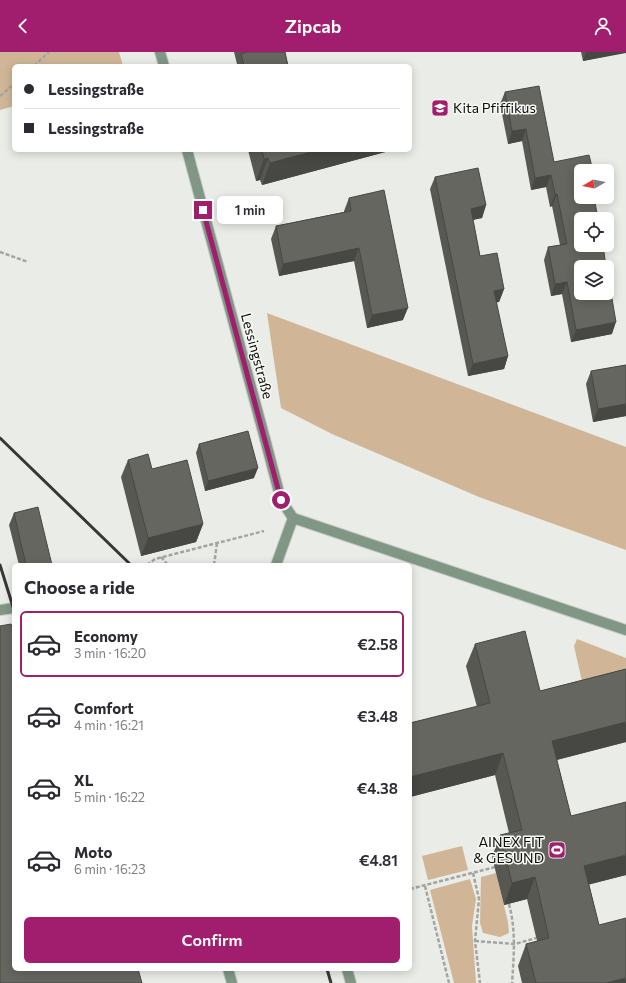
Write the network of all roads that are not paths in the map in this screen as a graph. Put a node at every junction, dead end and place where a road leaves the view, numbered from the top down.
1 (160, 52) edge
2 (163, 64) edge
3 (188, 152) edge
4 (293, 518) junction
5 (277, 563) edge
6 (12, 608) edge
7 (0, 610) edge
8 (626, 630) edge
9 (229, 971) edge
10 (348, 971) edge
11 (232, 983) edge
12 (351, 983) edge

1 - 2 street
3 - 4 street, Lessingstraße
4 - 5 street
4 - 8 street
6 - 7 street
9 - 11 street
10 - 12 street

